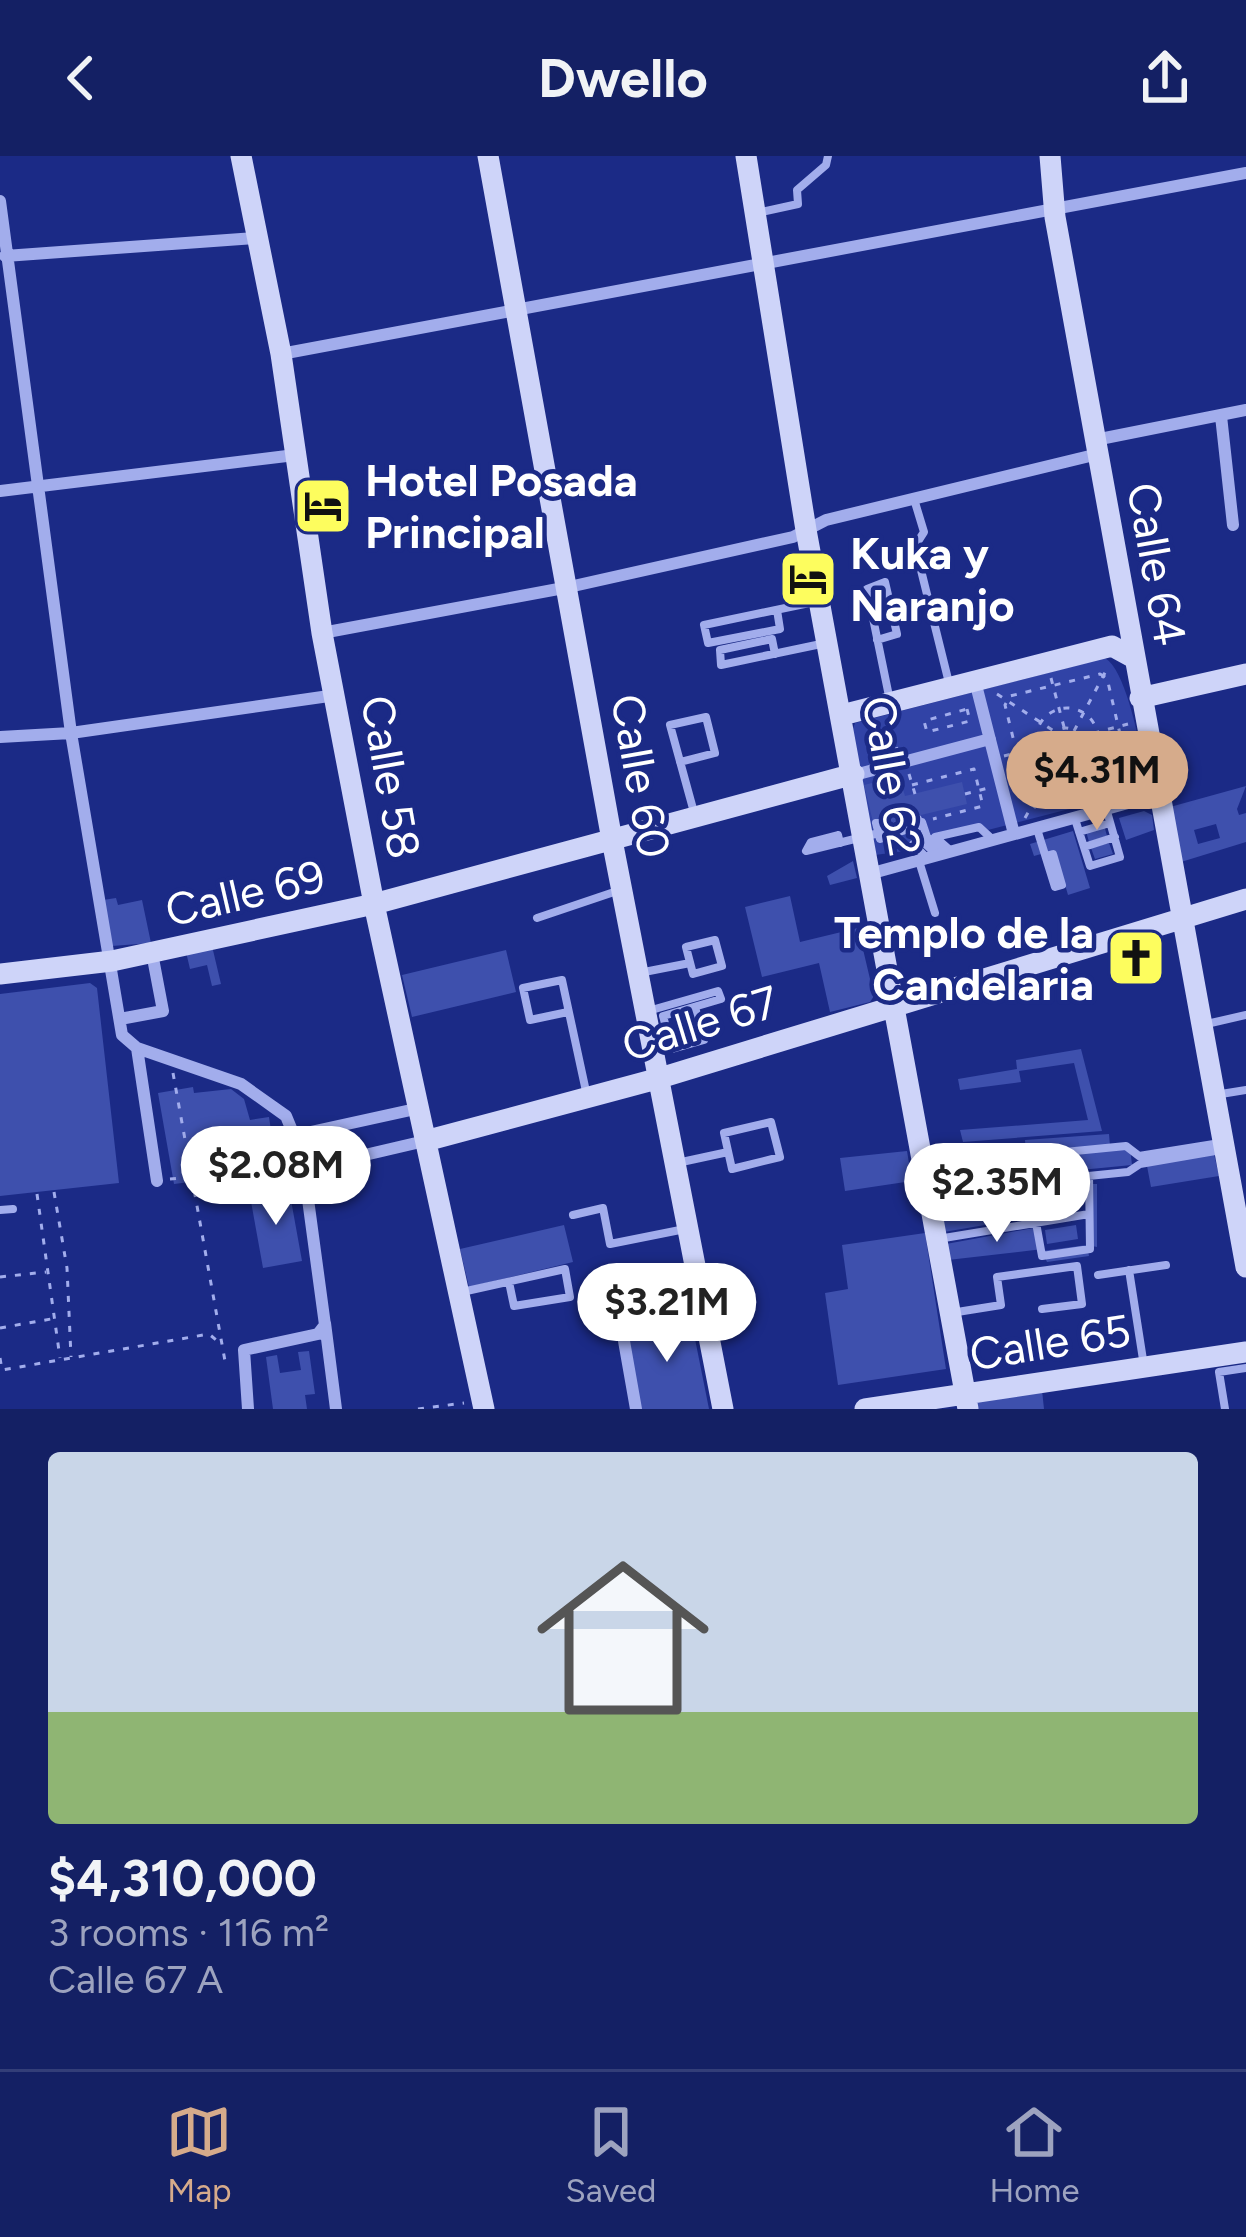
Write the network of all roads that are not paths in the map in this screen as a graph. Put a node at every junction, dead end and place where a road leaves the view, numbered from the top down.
1 (241, 156) edge
2 (488, 156) edge
3 (746, 156) edge
4 (828, 156) edge
5 (1049, 156) edge
6 (1246, 173) edge
7 (0, 201) edge
8 (1054, 209) junction
9 (755, 213) junction
10 (255, 238) junction
11 (4, 256) edge
12 (764, 268) junction
13 (515, 314) junction
14 (281, 354) junction
15 (1246, 410) edge
16 (1221, 416) junction
17 (1097, 447) junction
18 (295, 455) junction
19 (36, 488) junction
20 (0, 491) edge
21 (914, 499) junction
22 (1233, 525) dead end
23 (806, 530) junction
24 (569, 587) junction
25 (821, 600) junction
26 (777, 610) junction
27 (322, 633) junction
28 (878, 640) junction
29 (829, 643) junction
30 (775, 654) junction
31 (1134, 658) junction
32 (1246, 674) edge
33 (983, 686) junction
34 (950, 687) junction
35 (337, 695) junction
36 (1140, 698) junction
37 (890, 709) junction
38 (842, 715) junction
39 (71, 733) junction
40 (0, 737) edge
41 (990, 739) junction
42 (680, 762) junction
43 (858, 773) junction
44 (1147, 789) junction
45 (1108, 816) junction
46 (1075, 817) junction
47 (695, 818) junction
48 (921, 822) road end
49 (1031, 823) junction
50 (1079, 832) junction
51 (1013, 834) junction
52 (1114, 838) junction
53 (612, 839) junction
54 (993, 840) junction
55 (1084, 847) junction
56 (936, 855) junction
57 (1046, 856) dead end
58 (869, 874) junction
59 (622, 890) junction
60 (1246, 899) edge
61 (374, 904) junction
62 (935, 913) dead end
63 (537, 918) dead end
64 (1182, 919) junction
65 (152, 953) junction
66 (112, 961) junction
67 (690, 963) junction
68 (0, 974) edge
69 (639, 974) junction
70 (892, 1005) junction
71 (695, 1007) junction
72 (568, 1012) junction
73 (646, 1012) junction
74 (1246, 1015) edge
75 (120, 1019) junction
76 (1201, 1025) junction
77 (137, 1048) junction
78 (660, 1078) junction
79 (1246, 1090) edge
80 (1213, 1096) junction
81 (587, 1097) junction
82 (422, 1108) junction
83 (429, 1140) junction
84 (299, 1141) junction
85 (1229, 1149) edge
86 (728, 1151) junction
87 (1140, 1160) junction
88 (675, 1163) junction
89 (309, 1167) junction
90 (1088, 1177) junction
91 (157, 1180) road end
92 (1029, 1182) junction
93 (13, 1209) dead end
94 (0, 1210) edge
95 (1089, 1214) junction
96 (573, 1215) dead end
97 (1036, 1222) junction
98 (688, 1229) junction
99 (937, 1239) junction
100 (1245, 1260) edge
101 (1166, 1265) dead end
102 (1129, 1270) junction
103 (1099, 1275) dead end
104 (508, 1282) junction
105 (460, 1292) junction
106 (1042, 1309) dead end
107 (950, 1313) junction
108 (695, 1318) junction
109 (324, 1325) junction
110 (1231, 1360) edge
111 (1144, 1367) junction
112 (1246, 1368) edge
113 (966, 1402) edge
114 (478, 1406) edge
115 (881, 1408) edge
116 (248, 1409) edge
117 (336, 1409) edge
118 (636, 1409) edge
119 (723, 1409) edge
120 (1226, 1409) edge

1 - 10 main road, Calle 58
2 - 13 main road, Calle 60
3 - 9 main road, Calle 62
4 - 9 lane
5 - 8 main road, Calle 64
6 - 8 street
7 - 11 street
8 - 12 street
8 - 17 main road, Calle 64
9 - 12 main road, Calle 62
10 - 11 street
10 - 14 main road, Calle 58
11 - 19 street
12 - 13 street
12 - 23 main road, Calle 62
13 - 14 street
13 - 24 main road, Calle 60
14 - 18 main road, Calle 58
15 - 16 street
16 - 17 street
16 - 22 street
17 - 21 street
17 - 31 main road, Calle 64
18 - 19 street
18 - 27 main road, Calle 58
19 - 20 street
19 - 39 street
21 - 23 street
21 - 34 lane
23 - 24 street
23 - 25 main road, Calle 62
24 - 27 street
24 - 53 main road, Calle 60
25 - 26 lane
25 - 29 main road, Calle 62
26 - 26 lane
27 - 35 main road, Calle 58
28 - 28 lane
28 - 37 lane
29 - 30 lane
29 - 38 main road, Calle 62
30 - 30 lane
31 - 33 main road
31 - 36 main road, Calle 64
32 - 36 main road
33 - 34 main road
33 - 41 street
34 - 37 main road
35 - 39 street
35 - 61 main road, Calle 58
36 - 44 main road, Calle 64
37 - 38 main road
38 - 43 main road, Calle 62
39 - 40 street
39 - 66 street
41 - 43 street, Calle 69
41 - 51 street
42 - 42 lane
42 - 47 lane
43 - 47 main road, Calle 69
43 - 58 main road, Calle 62
44 - 45 street
44 - 64 main road, Calle 64
45 - 46 street
45 - 50 lane
45 - 52 lane
46 - 49 street
46 - 50 lane
47 - 53 main road, Calle 69
48 - 56 lane
49 - 51 street
49 - 57 lane
50 - 55 lane
51 - 54 street
52 - 55 lane
52 - 55 lane
53 - 59 main road, Calle 60
53 - 61 main road, Calle 69
54 - 56 street
54 - 56 lane
56 - 58 street
56 - 62 lane
58 - 70 main road, Calle 62
59 - 63 lane
59 - 69 main road, Calle 60
60 - 64 main road, Calle 67
61 - 65 main road, Calle 69
61 - 82 main road, Calle 58
64 - 70 main road, Calle 67
64 - 76 main road, Calle 64
65 - 66 main road, Calle 69
65 - 75 street
66 - 68 main road, Calle 69
66 - 75 street
67 - 67 lane
67 - 69 lane
69 - 73 main road, Calle 60
70 - 78 main road, Calle 67
70 - 99 main road, Calle 62
71 - 71 lane
71 - 73 lane
72 - 72 lane
72 - 81 lane
73 - 78 main road, Calle 60
74 - 76 lane
75 - 77 street
76 - 80 main road, Calle 64
77 - 84 street
77 - 91 street
78 - 81 main road, Calle 67
78 - 88 main road, Calle 60
79 - 80 lane
80 - 85 main road, Calle 64
81 - 83 main road, Calle 67
82 - 83 main road, Calle 58
82 - 84 street
83 - 89 street, Calle 67
83 - 105 main road, Calle 58
84 - 89 street
84 - 89 lane
85 - 87 lane
85 - 100 main road, Calle 64
86 - 86 lane
86 - 88 lane
87 - 90 lane
87 - 92 lane
88 - 98 main road, Calle 60
89 - 109 street
90 - 92 lane
90 - 95 lane
92 - 97 lane
93 - 94 lane
95 - 97 lane
95 - 97 lane
96 - 98 lane
97 - 99 lane
98 - 108 main road, Calle 60
99 - 107 main road, Calle 62
101 - 102 lane
102 - 103 lane
102 - 111 lane
104 - 104 lane
104 - 105 lane
105 - 114 main road, Calle 58
106 - 107 lane
107 - 113 main road, Calle 62
108 - 118 street
108 - 119 main road, Calle 60
109 - 116 street
109 - 117 street
110 - 111 main road, Calle 65
110 - 112 lane
110 - 120 lane
111 - 113 main road, Calle 65
113 - 115 main road, Calle 65

